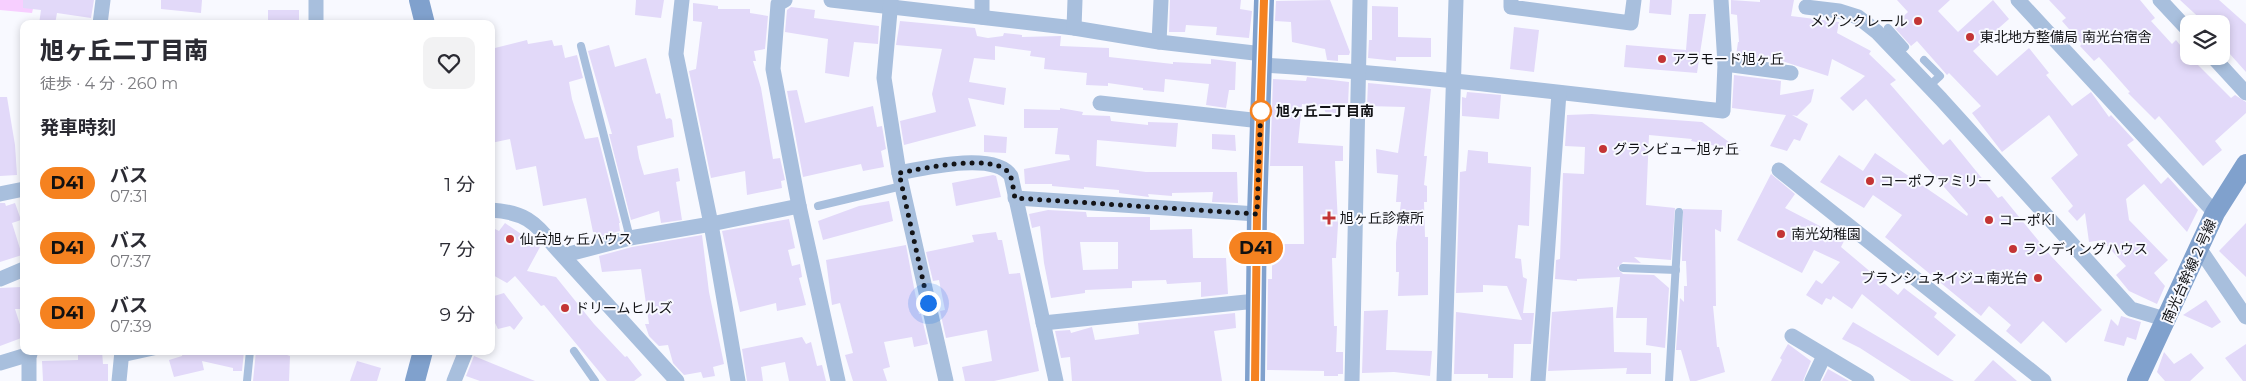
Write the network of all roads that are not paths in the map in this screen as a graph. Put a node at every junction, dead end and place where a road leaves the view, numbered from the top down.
1 (103, 0) edge
2 (316, 0) edge
3 (419, 0) edge
4 (682, 0) edge
5 (785, 0) edge
6 (831, 0) edge
7 (982, 0) edge
8 (1075, 0) edge
9 (1161, 0) edge
10 (1264, 0) edge
11 (1360, 0) edge
12 (1456, 0) edge
13 (1511, 0) edge
14 (1634, 0) edge
15 (1721, 0) edge
16 (2018, 0) edge
17 (2160, 0) edge
18 (891, 4) edge
19 (1806, 7) dead end
20 (982, 17) junction
21 (100, 20) edge
22 (316, 20) edge
23 (424, 20) edge
24 (2180, 21) edge
25 (1074, 28) junction
26 (1888, 28) dead end
27 (1159, 42) junction
28 (582, 46) dead end
29 (1897, 54) junction
30 (1262, 59) junction
31 (1924, 60) dead end
32 (1725, 64) junction
33 (2220, 65) edge
34 (1357, 70) junction
35 (1791, 73) dead end
36 (1454, 79) junction
37 (1928, 86) junction
38 (1559, 93) junction
39 (2246, 93) edge
40 (1100, 103) dead end
41 (1260, 121) junction
42 (2246, 164) edge
43 (1779, 170) dead end
44 (900, 179) junction
45 (20, 190) edge
46 (0, 194) edge
47 (1015, 198) junction
48 (800, 206) junction
49 (818, 206) dead end
50 (495, 210) edge
51 (1679, 212) dead end
52 (1257, 214) junction
53 (2215, 214) junction
54 (711, 224) junction
55 (630, 238) junction
56 (2198, 248) junction
57 (564, 255) junction
58 (1623, 268) dead end
59 (1676, 270) junction
60 (20, 272) edge
61 (0, 279) edge
62 (1256, 301) junction
63 (2246, 317) edge
64 (2168, 320) junction
65 (1043, 323) junction
66 (1792, 336) dead end
67 (574, 351) dead end
68 (22, 355) edge
69 (30, 355) edge
70 (122, 355) edge
71 (250, 355) edge
72 (422, 355) edge
73 (464, 355) edge
74 (1824, 356) junction
75 (0, 363) edge
76 (669, 378) edge
77 (2144, 378) edge
78 (29, 381) edge
79 (119, 381) edge
80 (248, 381) edge
81 (415, 381) edge
82 (454, 381) edge
83 (595, 381) edge
84 (738, 381) edge
85 (838, 381) edge
86 (946, 381) edge
87 (1056, 381) edge
88 (1255, 381) edge
89 (1352, 381) edge
90 (1444, 381) edge
91 (1538, 381) edge
92 (1669, 381) edge
93 (1812, 381) edge
94 (1867, 381) edge
95 (2044, 381) edge

1 - 21 street
2 - 22 street
3 - 23 street
4 - 54 street
5 - 48 street
6 - 18 street
7 - 20 street
8 - 25 street
9 - 27 street
10 - 30 street
11 - 34 street
12 - 36 street
13 - 14 street
15 - 32 street
16 - 53 street
17 - 24 street
18 - 20 street
18 - 44 street
19 - 29 street
20 - 25 street
25 - 27 street
26 - 29 lane
27 - 30 street
28 - 55 lane
29 - 37 street
30 - 34 street
30 - 41 street
31 - 37 lane
32 - 35 street
32 - 38 street
33 - 39 street
34 - 36 street
34 - 89 street
36 - 38 street
36 - 90 street
37 - 64 street
38 - 91 street
40 - 41 street
41 - 52 street
42 - 53 street, 南光台幹線２号線
43 - 95 street
44 - 47 street
44 - 49 lane
44 - 86 street
45 - 46 street
47 - 52 street
47 - 65 street
48 - 54 street
48 - 85 street
50 - 57 street
51 - 59 lane
52 - 62 street
53 - 56 street, 南光台幹線２号線
54 - 55 street
54 - 84 street
55 - 57 street
56 - 63 street
56 - 64 street, 南光台幹線２号線
57 - 76 street
58 - 59 lane
59 - 92 lane
60 - 61 street
62 - 65 street
62 - 88 street
64 - 77 street, 南光台幹線２号線
65 - 87 street
66 - 74 street
67 - 83 lane
68 - 75 street
69 - 78 street
70 - 79 street
71 - 80 lane
72 - 81 street
73 - 82 street
74 - 93 street
74 - 94 street

